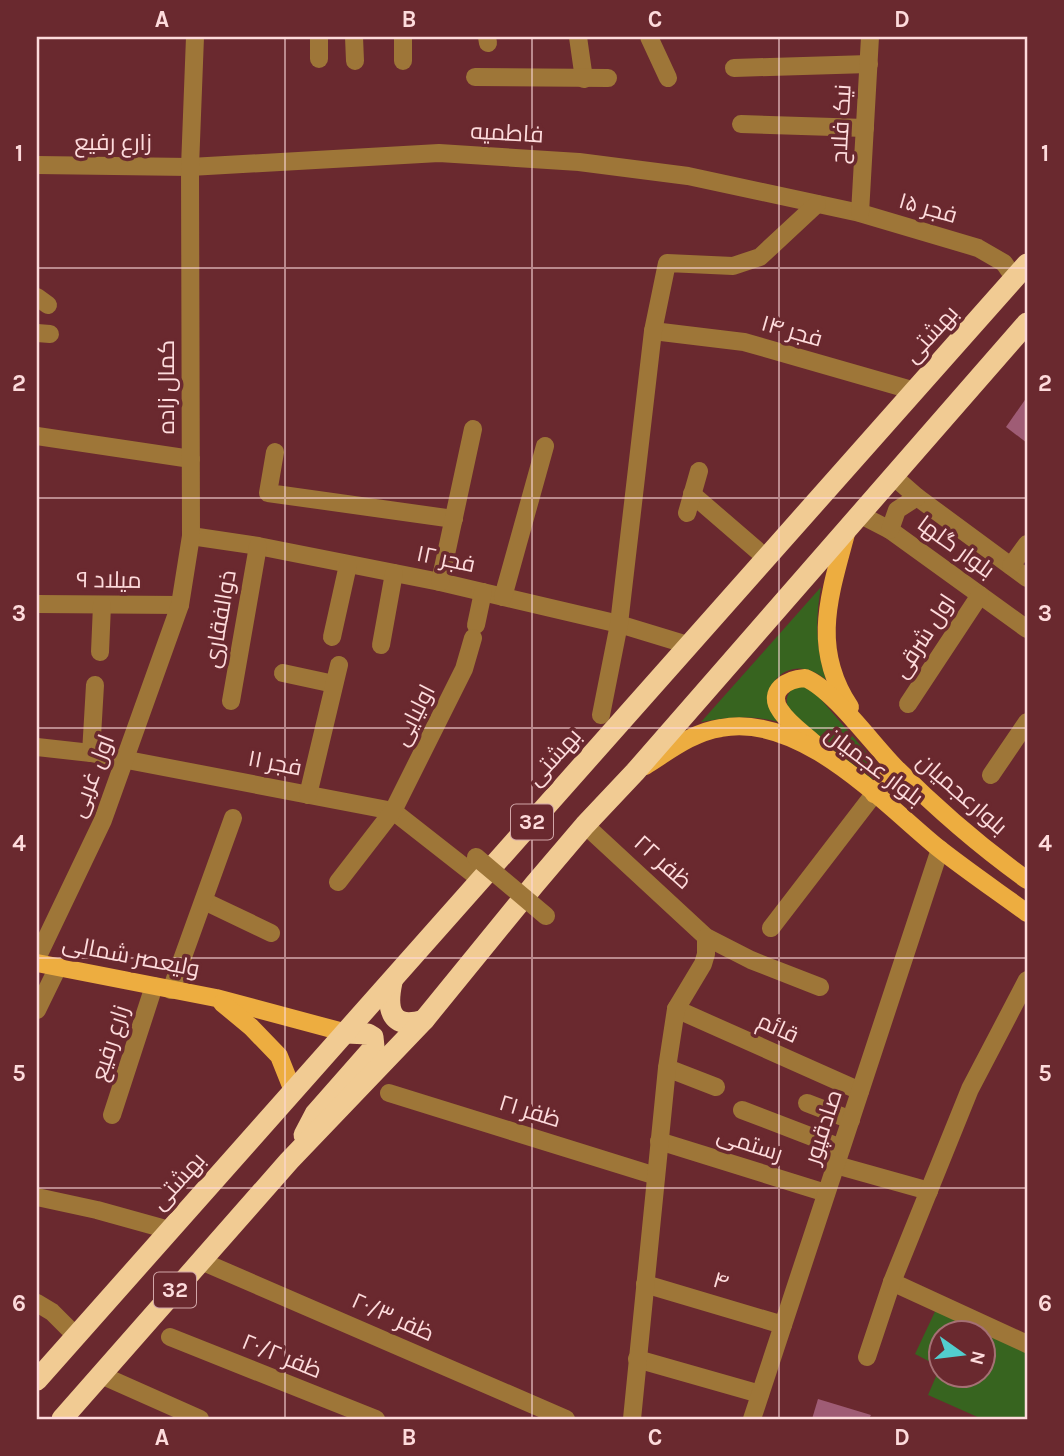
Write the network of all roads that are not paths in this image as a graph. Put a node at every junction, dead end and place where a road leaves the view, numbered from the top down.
1 (195, 37) edge
2 (319, 37) edge
3 (354, 37) edge
4 (403, 37) edge
5 (578, 37) edge
6 (649, 37) edge
7 (870, 37) edge
8 (318, 59) dead end
9 (355, 61) dead end
10 (403, 61) dead end
11 (869, 64) junction
12 (734, 68) dead end
13 (475, 77) dead end
14 (608, 78) dead end
15 (668, 78) dead end
16 (584, 79) junction
17 (741, 124) dead end
18 (865, 128) junction
19 (37, 165) edge
20 (190, 167) junction
21 (817, 204) junction
22 (860, 213) junction
23 (1021, 272) edge
24 (1027, 323) edge
25 (653, 331) junction
26 (915, 391) junction
27 (473, 429) dead end
28 (37, 436) edge
29 (545, 446) dead end
30 (275, 452) dead end
31 (191, 459) junction
32 (699, 471) dead end
33 (893, 476) junction
34 (692, 494) junction
35 (917, 497) junction
36 (687, 513) dead end
37 (454, 519) junction
38 (853, 521) junction
39 (890, 530) junction
40 (191, 536) junction
41 (1027, 544) edge
42 (258, 546) junction
43 (766, 558) junction
44 (348, 565) junction
45 (1011, 566) junction
46 (394, 573) junction
47 (1027, 578) edge
48 (440, 582) junction
49 (483, 592) junction
50 (980, 595) junction
51 (502, 597) junction
52 (37, 604) edge
53 (102, 605) junction
54 (180, 605) junction
55 (620, 624) junction
56 (1027, 629) edge
57 (332, 637) dead end
58 (381, 645) dead end
59 (688, 645) junction
60 (100, 652) dead end
61 (339, 666) dead end
62 (283, 673) dead end
63 (334, 684) junction
64 (95, 685) dead end
65 (231, 701) dead end
66 (908, 704) dead end
67 (601, 715) dead end
68 (1027, 722) edge
69 (871, 740) junction
70 (37, 747) edge
71 (91, 753) junction
72 (126, 760) junction
73 (840, 766) junction
74 (895, 768) junction
75 (635, 772) junction
76 (991, 775) dead end
77 (874, 794) junction
78 (309, 795) junction
79 (393, 811) junction
80 (233, 818) dead end
81 (585, 825) junction
82 (940, 849) junction
83 (476, 857) dead end
84 (481, 880) junction
85 (1027, 880) edge
86 (338, 882) dead end
87 (204, 901) junction
88 (1027, 913) edge
89 (546, 916) dead end
90 (771, 928) dead end
91 (271, 933) dead end
92 (706, 937) junction
93 (37, 960) edge
94 (58, 967) junction
95 (1027, 980) edge
96 (392, 982) junction
97 (820, 987) dead end
98 (163, 988) junction
99 (216, 999) junction
100 (676, 1009) junction
101 (37, 1010) edge
102 (424, 1020) junction
103 (347, 1033) junction
104 (667, 1068) junction
105 (716, 1087) dead end
106 (293, 1091) junction
107 (860, 1091) junction
108 (389, 1093) dead end
109 (807, 1103) dead end
110 (742, 1110) dead end
111 (113, 1115) dead end
112 (851, 1120) junction
113 (659, 1140) junction
114 (838, 1157) junction
115 (289, 1161) junction
116 (656, 1176) junction
117 (929, 1191) junction
118 (826, 1193) junction
119 (37, 1196) edge
120 (169, 1230) junction
121 (201, 1261) junction
122 (892, 1282) junction
123 (645, 1284) junction
124 (37, 1303) edge
125 (783, 1325) junction
126 (76, 1336) junction
127 (170, 1337) dead end
128 (1027, 1343) edge
129 (867, 1357) dead end
130 (638, 1360) junction
131 (101, 1375) junction
132 (37, 1380) edge
133 (760, 1394) junction
134 (61, 1419) edge
135 (200, 1419) edge
136 (376, 1419) edge
137 (566, 1419) edge
138 (632, 1419) edge
139 (752, 1419) edge

1 - 20 street, کمال زاده
2 - 8 street
3 - 9 street
4 - 10 street
5 - 16 street
6 - 15 street
7 - 11 street, نیک فلاح
11 - 12 street
11 - 18 street, نیک فلاح
13 - 16 street
14 - 16 street
17 - 18 street
18 - 22 street, نیک فلاح
19 - 20 street, زارع رفیع
20 - 21 street, فاطمیه
20 - 31 street, کمال زاده
21 - 22 street, فجر ۱۵
21 - 25 street
22 - 23 street, فجر ۱۵
23 - 26 highway, بهشتی / 32
24 - 33 highway, 32
25 - 26 street, فجر ۱۴
25 - 55 street
26 - 43 highway, بهشتی / 32
27 - 37 street
28 - 31 street
29 - 51 street
30 - 37 street
31 - 40 street, کمال زاده
32 - 34 street
33 - 35 street, بلوار گلها
33 - 38 highway, 32
34 - 36 street
34 - 43 street
35 - 39 street
35 - 45 street, بلوار گلها
37 - 48 street
38 - 39 street, بلوار گلها
38 - 69 main road, بلوار عجمیان
38 - 75 highway, 32
39 - 50 street, بلوار گلها
40 - 42 street, فجر ۱۲
40 - 54 street, کمال زاده
41 - 45 street
42 - 44 street, فجر ۱۲
42 - 65 street, ذوالفقاری
43 - 59 highway, بهشتی / 32
44 - 46 street, فجر ۱۲
44 - 57 street
45 - 47 street, بلوار گلها
46 - 48 street, فجر ۱۲
46 - 58 street
48 - 49 street, فجر ۱۲
49 - 51 street, فجر ۱۲
49 - 79 street, اولیایی
50 - 56 street, بلوار گلها
50 - 66 street, اول شرقی
51 - 55 street, فجر ۱۲
52 - 53 street, میلاد ۹
53 - 54 street, میلاد ۹
53 - 60 street
54 - 72 street, اول غربی
55 - 59 street, فجر ۱۲
55 - 67 street
59 - 84 highway, بهشتی / 32
61 - 63 street
62 - 63 street
63 - 78 street
64 - 71 street
68 - 76 street
69 - 73 main road
69 - 74 main road, بلوارعجمیان
70 - 71 street, فجر ۱۱
71 - 72 street, فجر ۱۱
72 - 78 street, فجر ۱۱
72 - 93 street, اول غربی
73 - 75 main road, بلوار عجمیان
73 - 77 main road, بلوار عجمیان
74 - 77 main road
74 - 85 main road, بلوارعجمیان
75 - 81 highway, 32
77 - 82 main road, بلوار عجمیان
77 - 90 street
78 - 79 street, فجر ۱۱
79 - 84 street, فجر ۱۱
79 - 86 street, اولیایی
80 - 87 street, زارع رفیع
81 - 92 street, ظفر ۲۲
81 - 102 highway, 32
82 - 88 main road, بلوار عجمیان
82 - 107 street, صادقپور
83 - 89 street, bridge
84 - 96 highway, بهشتی / 32
87 - 91 street
87 - 98 street, زارع رفیع
92 - 97 street, ظفر ۲۲
92 - 100 street
93 - 94 main road, ولیعصر شمالی
94 - 98 main road, ولیعصر شمالی
94 - 101 street
95 - 117 street
96 - 102 highway
96 - 103 highway, بهشتی / 32
98 - 99 main road, ولیعصر شمالی
98 - 111 street, زارع رفیع
99 - 103 main road, ولیعصر شمالی
99 - 106 main road
100 - 104 street
100 - 107 street, قائم
102 - 115 highway, 32
103 - 106 highway, بهشتی / 32
103 - 115 highway
104 - 105 street
104 - 113 street
106 - 120 highway, بهشتی / 32
107 - 112 street, صادقپور
108 - 116 street, ظفر ۲۱
109 - 112 street
110 - 114 street
112 - 114 street, صادقپور
113 - 116 street
113 - 118 street, رستمی
114 - 117 street
114 - 118 street, صادقپور
115 - 121 highway, 32
116 - 123 street
117 - 122 street
118 - 125 street, صادقپور
119 - 120 street
120 - 126 highway, بهشتی / 32
121 - 131 highway, 32
121 - 137 street, ظفر ۲۰/۳
122 - 128 street
122 - 129 street
123 - 125 street, ۴
123 - 130 street
124 - 126 street
125 - 133 street, صادقپور
126 - 132 highway, بهشتی / 32
127 - 136 street, ظفر ۲۰/۲
130 - 133 street
130 - 138 street
131 - 134 highway, 32
131 - 135 street
133 - 139 street, صادقپور

